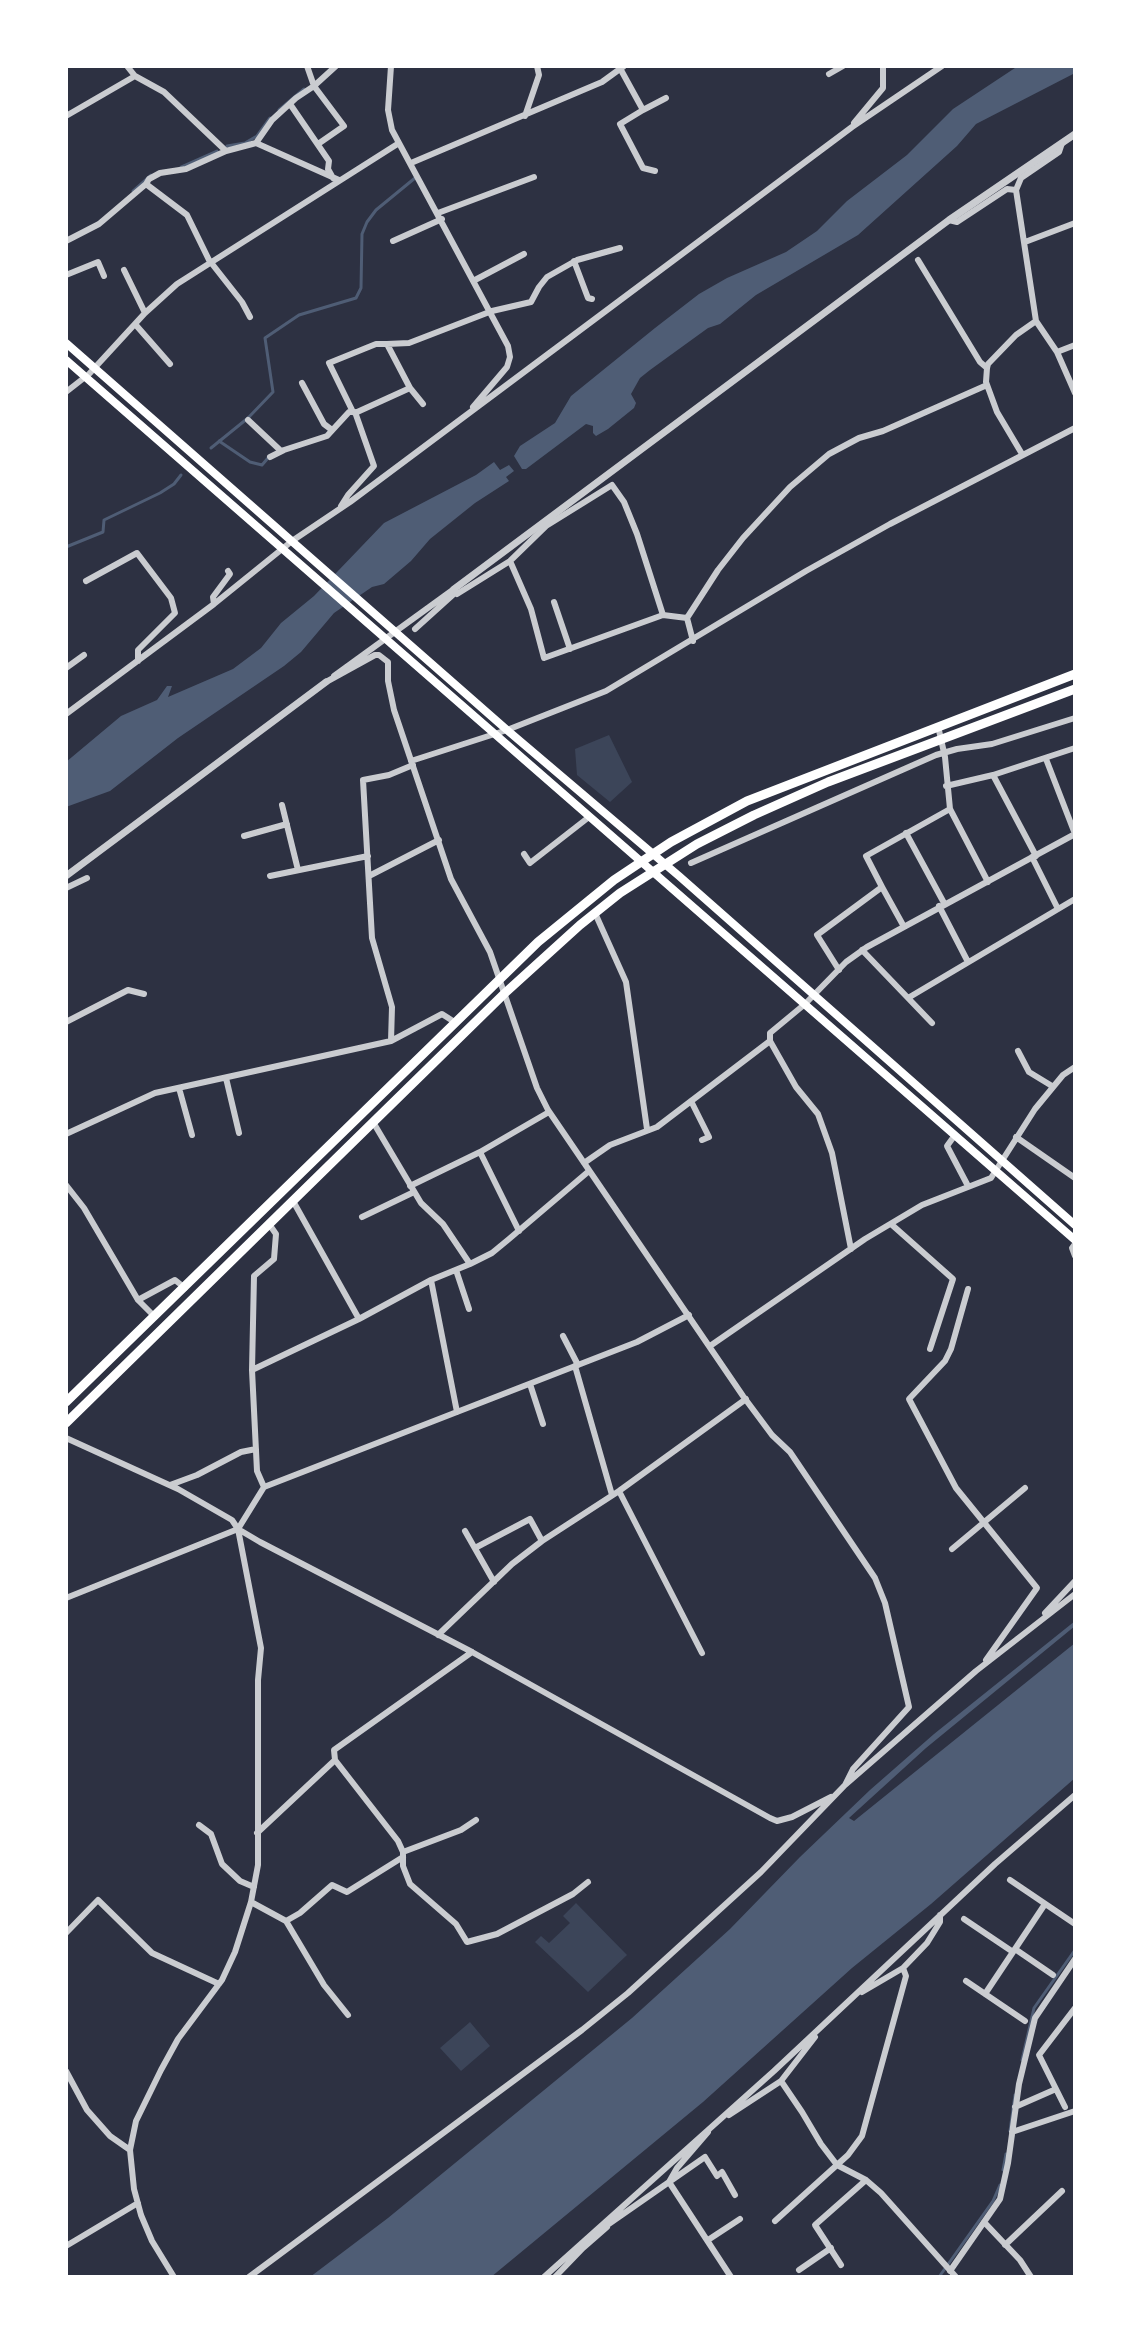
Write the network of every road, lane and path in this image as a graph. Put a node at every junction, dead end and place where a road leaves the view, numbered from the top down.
1 (127, 66) edge
2 (140, 66) edge
3 (307, 66) edge
4 (336, 66) edge
5 (391, 66) edge
6 (537, 66) edge
7 (843, 66) edge
8 (883, 66) edge
9 (942, 66) edge
10 (622, 68) edge
11 (829, 74) dead end
12 (134, 75) junction
13 (314, 86) junction
14 (666, 98) dead end
15 (290, 104) junction
16 (643, 110) junction
17 (66, 116) edge
18 (525, 116) junction
19 (852, 127) junction
20 (1075, 134) edge
21 (256, 143) junction
22 (399, 143) junction
23 (1063, 143) junction
24 (318, 144) junction
25 (226, 151) junction
26 (411, 163) junction
27 (655, 171) dead end
28 (534, 177) dead end
29 (336, 179) junction
30 (146, 184) junction
31 (1016, 190) junction
32 (440, 216) junction
33 (949, 220) junction
34 (1075, 223) edge
35 (66, 241) edge
36 (393, 241) dead end
37 (1025, 242) junction
38 (620, 248) dead end
39 (524, 254) dead end
40 (918, 260) dead end
41 (212, 261) junction
42 (574, 261) junction
43 (124, 270) dead end
44 (66, 275) edge
45 (104, 276) dead end
46 (475, 280) junction
47 (592, 299) dead end
48 (492, 311) junction
49 (145, 313) junction
50 (250, 317) dead end
51 (1036, 321) junction
52 (135, 324) junction
53 (66, 343) edge
54 (387, 344) junction
55 (1075, 345) edge
56 (1057, 352) junction
57 (66, 360) edge
58 (170, 364) dead end
59 (94, 368) junction
60 (987, 368) junction
61 (85, 377) junction
62 (302, 383) dead end
63 (987, 385) junction
64 (410, 388) junction
65 (66, 392) edge
66 (1075, 393) edge
67 (423, 404) dead end
68 (472, 410) junction
69 (354, 412) junction
70 (248, 420) dead end
71 (1075, 428) edge
72 (332, 430) junction
73 (281, 451) junction
74 (1022, 454) junction
75 (270, 457) dead end
76 (340, 509) junction
77 (295, 545) junction
78 (282, 549) junction
79 (510, 561) junction
80 (228, 571) dead end
81 (86, 581) dead end
82 (456, 591) junction
83 (554, 602) dead end
84 (214, 604) junction
85 (663, 615) junction
86 (687, 618) junction
87 (393, 629) junction
88 (415, 629) dead end
89 (382, 637) junction
90 (693, 641) junction
91 (570, 649) junction
92 (84, 655) dead end
93 (138, 661) junction
94 (68, 663) edge
95 (1075, 674) edge
96 (326, 682) junction
97 (1075, 689) edge
98 (66, 714) edge
99 (1075, 718) edge
100 (938, 726) junction
101 (507, 730) junction
102 (495, 734) junction
103 (940, 739) junction
104 (1075, 748) edge
105 (944, 753) junction
106 (1046, 759) junction
107 (412, 763) junction
108 (993, 775) junction
109 (946, 786) junction
110 (282, 805) dead end
111 (950, 809) junction
112 (589, 817) junction
113 (287, 824) junction
114 (906, 833) junction
115 (1075, 834) edge
116 (244, 836) dead end
117 (439, 840) junction
118 (524, 854) dead end
119 (653, 854) junction
120 (368, 856) junction
121 (1034, 856) junction
122 (641, 862) junction
123 (691, 863) dead end
124 (665, 864) junction
125 (298, 870) junction
126 (653, 872) junction
127 (66, 876) edge
128 (270, 876) dead end
129 (369, 876) junction
130 (87, 878) dead end
131 (988, 882) junction
132 (882, 887) junction
133 (66, 888) edge
134 (1075, 899) edge
135 (942, 905) junction
136 (1058, 909) junction
137 (595, 913) junction
138 (903, 925) junction
139 (862, 950) junction
140 (968, 962) junction
141 (839, 970) junction
142 (501, 978) junction
143 (505, 993) junction
144 (144, 994) dead end
145 (814, 996) junction
146 (908, 998) junction
147 (805, 1004) junction
148 (66, 1022) edge
149 (456, 1023) junction
150 (932, 1023) dead end
151 (391, 1041) junction
152 (770, 1041) junction
153 (1018, 1051) dead end
154 (1075, 1067) edge
155 (226, 1078) junction
156 (1052, 1086) junction
157 (179, 1088) junction
158 (691, 1101) junction
159 (549, 1112) junction
160 (373, 1122) junction
161 (647, 1129) junction
162 (239, 1133) dead end
163 (66, 1134) edge
164 (192, 1135) dead end
165 (955, 1135) junction
166 (1016, 1137) junction
167 (702, 1140) dead end
168 (480, 1152) junction
169 (1001, 1160) junction
170 (584, 1163) junction
171 (995, 1170) junction
172 (589, 1171) junction
173 (1075, 1178) edge
174 (66, 1185) edge
175 (968, 1186) junction
176 (412, 1189) junction
177 (293, 1201) junction
178 (362, 1217) dead end
179 (269, 1224) junction
180 (891, 1224) junction
181 (1075, 1225) edge
182 (519, 1231) junction
183 (1075, 1242) edge
184 (851, 1249) junction
185 (1075, 1256) edge
186 (470, 1264) junction
187 (456, 1270) junction
188 (431, 1280) junction
189 (185, 1288) junction
190 (968, 1289) dead end
191 (138, 1300) junction
192 (469, 1309) dead end
193 (689, 1315) junction
194 (155, 1317) junction
195 (359, 1319) junction
196 (563, 1336) dead end
197 (710, 1346) junction
198 (930, 1349) dead end
199 (576, 1366) junction
200 (252, 1370) junction
201 (530, 1384) junction
202 (746, 1399) junction
203 (66, 1402) edge
204 (457, 1412) junction
205 (66, 1423) edge
206 (543, 1424) dead end
207 (66, 1438) edge
208 (256, 1449) junction
209 (170, 1485) junction
210 (264, 1487) junction
211 (1025, 1488) dead end
212 (616, 1493) junction
213 (983, 1523) junction
214 (238, 1529) junction
215 (465, 1531) dead end
216 (542, 1541) junction
217 (475, 1548) junction
218 (952, 1549) dead end
219 (1075, 1581) edge
220 (494, 1582) junction
221 (1075, 1594) edge
222 (66, 1598) edge
223 (1039, 1621) junction
224 (438, 1635) junction
225 (472, 1652) junction
226 (702, 1653) dead end
227 (981, 1666) junction
228 (335, 1760) junction
229 (845, 1785) junction
230 (835, 1794) junction
231 (1075, 1795) edge
232 (476, 1820) dead end
233 (199, 1825) dead end
234 (257, 1833) junction
235 (403, 1855) junction
236 (1010, 1880) dead end
237 (588, 1882) dead end
238 (254, 1887) junction
239 (251, 1902) junction
240 (1045, 1904) junction
241 (940, 1915) junction
242 (964, 1919) dead end
243 (286, 1921) junction
244 (1075, 1924) edge
245 (66, 1933) edge
246 (1014, 1950) junction
247 (1075, 1959) edge
248 (903, 1968) junction
249 (1053, 1975) dead end
250 (966, 1981) dead end
251 (219, 1984) junction
252 (985, 1994) junction
253 (852, 1998) junction
254 (1073, 2011) edge
255 (348, 2015) dead end
256 (1025, 2021) dead end
257 (1075, 2022) edge
258 (817, 2031) junction
259 (1039, 2055) junction
260 (1024, 2062) junction
261 (66, 2071) edge
262 (781, 2081) junction
263 (1056, 2089) junction
264 (1015, 2107) junction
265 (1065, 2107) dead end
266 (1075, 2111) edge
267 (712, 2126) junction
268 (1012, 2132) junction
269 (130, 2150) junction
270 (837, 2165) junction
271 (866, 2180) junction
272 (669, 2182) junction
273 (1062, 2191) dead end
274 (735, 2195) dead end
275 (138, 2203) junction
276 (740, 2219) dead end
277 (775, 2221) dead end
278 (984, 2222) junction
279 (608, 2226) junction
280 (597, 2230) junction
281 (708, 2240) junction
282 (583, 2245) junction
283 (1005, 2245) junction
284 (66, 2246) edge
285 (831, 2248) junction
286 (841, 2265) dead end
287 (799, 2270) dead end
288 (950, 2271) junction
289 (174, 2277) edge
290 (249, 2277) edge
291 (544, 2277) edge
292 (555, 2277) edge
293 (731, 2277) edge
294 (956, 2277) edge
295 (1031, 2277) edge

1 - 12 street
2 - 12 street
3 - 13 street
4 - 13 street
5 - 22 street
6 - 18 street
7 - 11 street
8 - 19 street
9 - 19 street
10 - 16 street
10 - 18 street
12 - 17 street
12 - 25 street
13 - 15 street
13 - 24 street
14 - 16 street
15 - 21 street
15 - 24 street
16 - 27 street
18 - 26 street
19 - 68 street
20 - 23 street
21 - 25 street
21 - 29 street
22 - 26 street
22 - 29 street
23 - 31 street
23 - 33 street
24 - 29 street
25 - 30 street
26 - 32 street
28 - 32 street
29 - 41 street
30 - 35 street
30 - 41 street
31 - 33 street
31 - 37 street
32 - 36 street
32 - 46 street
33 - 82 street
34 - 37 street
37 - 51 street
38 - 42 street
39 - 46 street
40 - 60 street
41 - 49 street
41 - 50 street
42 - 47 street
42 - 48 street
43 - 49 street
44 - 45 street
46 - 48 street
48 - 54 street
48 - 68 street
49 - 52 street
51 - 56 street
51 - 60 street
52 - 58 street
52 - 59 street
53 - 59 main road
54 - 64 street
54 - 69 street
55 - 56 street
56 - 66 street
57 - 61 main road
59 - 61 street
59 - 77 main road
60 - 63 street
61 - 65 street
61 - 78 main road
62 - 72 street
63 - 74 street
63 - 86 street
64 - 67 street
64 - 69 street
68 - 76 street
69 - 72 street
69 - 76 street
70 - 73 street
71 - 74 street
72 - 73 street
73 - 75 street
74 - 90 street
76 - 77 street
77 - 78 street
77 - 87 main road
78 - 84 street
78 - 89 main road
79 - 82 street
79 - 85 street
79 - 91 street
80 - 84 street
81 - 93 street
82 - 87 street
82 - 88 street
83 - 91 street
84 - 93 street
85 - 86 street
85 - 91 street
86 - 90 street
87 - 89 street
87 - 101 main road
89 - 96 street
89 - 102 main road
90 - 101 street
92 - 94 street
93 - 98 street
95 - 100 main road
96 - 107 street
96 - 127 street
97 - 103 main road
99 - 105 street
100 - 103 street
100 - 119 main road
101 - 102 street
101 - 119 main road
102 - 107 street
102 - 112 main road
103 - 105 street
103 - 124 main road
104 - 106 street
105 - 109 street
105 - 123 street
106 - 108 street
106 - 115 street
107 - 117 street
107 - 120 street
108 - 109 street
108 - 121 street
109 - 111 street
110 - 113 street
111 - 114 street
111 - 131 street
112 - 118 street
112 - 122 main road
113 - 116 street
113 - 125 street
114 - 132 street
114 - 135 street
115 - 121 street
117 - 129 street
117 - 142 street
119 - 122 main road
119 - 124 main road
120 - 125 street
120 - 129 street
121 - 131 street
121 - 136 street
122 - 126 main road
122 - 142 main road
124 - 126 main road
124 - 145 main road
125 - 128 street
126 - 137 main road
126 - 147 main road
129 - 151 street
130 - 133 street
131 - 135 street
132 - 138 street
132 - 141 street
134 - 136 street
135 - 138 street
135 - 140 street
136 - 140 street
137 - 143 main road
137 - 161 street
138 - 139 street
139 - 141 street
139 - 146 street
140 - 146 street
141 - 145 street
142 - 143 street
142 - 149 main road
143 - 159 street
143 - 160 main road
144 - 148 street
145 - 147 street
145 - 169 main road
146 - 150 street
147 - 152 street
147 - 165 main road
149 - 151 street
149 - 189 main road
151 - 155 street
152 - 158 street
152 - 184 street
153 - 156 street
154 - 156 street
155 - 157 street
155 - 162 street
156 - 166 street
157 - 163 street
157 - 164 street
158 - 161 street
158 - 167 street
159 - 168 street
159 - 170 street
160 - 176 street
160 - 177 main road
161 - 170 street
165 - 171 main road
165 - 175 street
166 - 169 street
166 - 173 street
168 - 176 street
168 - 182 street
169 - 171 street
169 - 181 main road
170 - 172 street
171 - 175 street
171 - 183 main road
172 - 182 street
172 - 193 street
174 - 191 street
175 - 180 street
176 - 178 street
176 - 186 street
177 - 179 main road
177 - 195 street
179 - 200 street
179 - 205 main road
180 - 184 street
180 - 198 street
182 - 186 street
183 - 185 street
184 - 197 street
186 - 187 street
187 - 188 street
187 - 192 street
188 - 195 street
188 - 204 street
189 - 191 street
189 - 194 main road
190 - 213 street
191 - 194 street
193 - 197 street
193 - 199 street
194 - 203 main road
195 - 200 street
196 - 199 street
197 - 202 street
199 - 201 street
199 - 212 street
200 - 208 street
201 - 204 street
201 - 206 street
202 - 212 street
202 - 229 street
204 - 210 street
207 - 209 street
208 - 209 street
208 - 210 street
209 - 214 street
210 - 214 street
211 - 213 street
212 - 216 street
212 - 226 street
213 - 218 street
213 - 227 street
214 - 222 street
214 - 224 street
214 - 234 street
215 - 217 street
216 - 217 street
216 - 220 street
217 - 220 street
219 - 223 street
220 - 224 street
221 - 223 street
223 - 227 street
224 - 225 street
225 - 228 street
225 - 230 street
227 - 229 street
228 - 234 street
228 - 235 street
229 - 230 street
230 - 290 street
231 - 241 street
232 - 235 street
233 - 238 street
234 - 238 street
235 - 237 street
235 - 243 street
236 - 240 street
238 - 239 street
239 - 243 street
239 - 251 street
240 - 244 street
240 - 246 street
241 - 248 street
241 - 253 street
242 - 246 street
243 - 255 street
245 - 251 street
246 - 249 street
246 - 252 street
247 - 260 street
248 - 253 street
248 - 270 street
250 - 252 street
251 - 269 street
252 - 256 street
253 - 258 street
254 - 257 street
254 - 259 street
258 - 262 street
258 - 267 street
259 - 260 street
259 - 263 street
260 - 264 street
261 - 269 street
262 - 267 street
262 - 270 street
263 - 264 street
263 - 265 street
264 - 268 street
266 - 268 street
267 - 272 street
267 - 280 street
268 - 278 street
269 - 275 street
270 - 271 street
270 - 277 street
271 - 285 street
271 - 288 street
272 - 274 street
272 - 279 street
272 - 281 street
273 - 283 street
275 - 284 street
275 - 289 street
276 - 281 street
278 - 283 street
278 - 288 street
279 - 280 street
279 - 282 street
280 - 282 street
281 - 293 street
282 - 291 street
282 - 292 street
283 - 295 street
285 - 286 street
285 - 287 street
288 - 294 street

